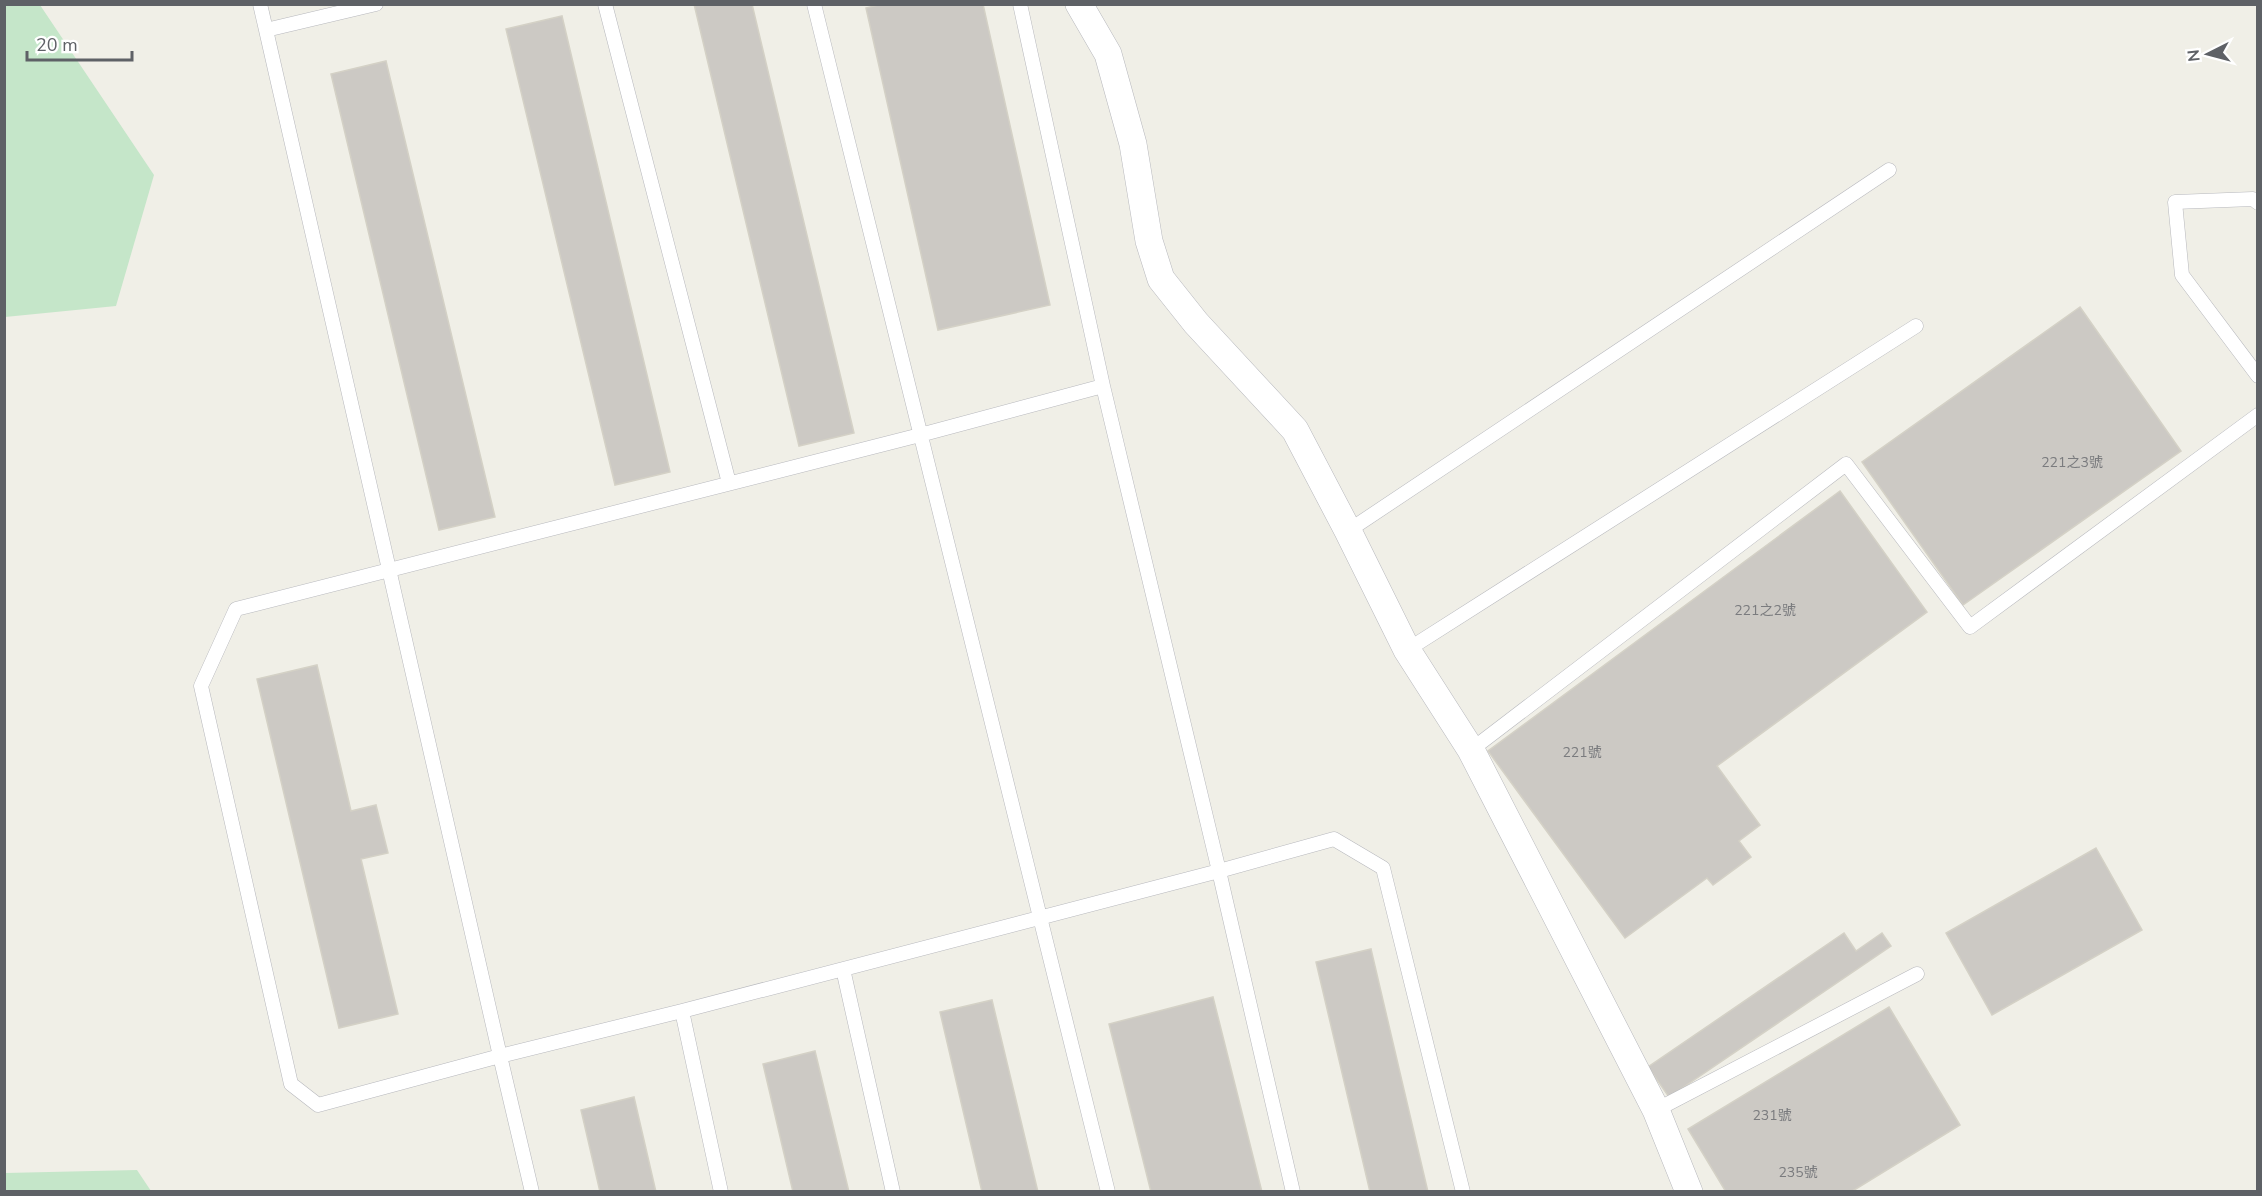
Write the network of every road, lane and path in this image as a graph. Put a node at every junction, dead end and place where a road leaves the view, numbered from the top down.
1 (260, 4) edge
2 (376, 4) edge
3 (605, 4) edge
4 (814, 4) edge
5 (1020, 4) edge
6 (1079, 4) edge
7 (266, 30) junction
8 (1889, 170) dead end
9 (2258, 203) edge
10 (1916, 326) dead end
11 (2258, 376) edge
12 (1103, 386) junction
13 (2258, 415) edge
14 (920, 435) junction
15 (729, 483) junction
16 (1348, 531) junction
17 (389, 570) junction
18 (1407, 650) junction
19 (1472, 750) junction
20 (1219, 871) junction
21 (1040, 918) junction
22 (843, 969) junction
23 (1917, 974) dead end
24 (682, 1011) junction
25 (500, 1056) junction
26 (1656, 1110) junction
27 (532, 1191) edge
28 (721, 1191) edge
29 (893, 1191) edge
30 (1108, 1191) edge
31 (1293, 1191) edge
32 (1463, 1191) edge
33 (1689, 1191) edge

1 - 7 lane
2 - 7 lane
3 - 15 lane
4 - 14 lane
5 - 12 lane
6 - 16 street
7 - 17 lane
8 - 16 lane
9 - 11 lane
10 - 18 lane
12 - 14 lane
12 - 20 lane
13 - 19 lane
14 - 15 lane
14 - 21 lane
15 - 17 lane
16 - 18 street
17 - 25 lane
17 - 25 lane
18 - 19 street
19 - 26 street
20 - 21 lane
20 - 31 lane
20 - 32 lane
21 - 22 lane
21 - 30 lane
22 - 24 lane
22 - 29 lane
23 - 26 lane
24 - 25 lane
24 - 28 lane
25 - 27 lane
26 - 33 street

